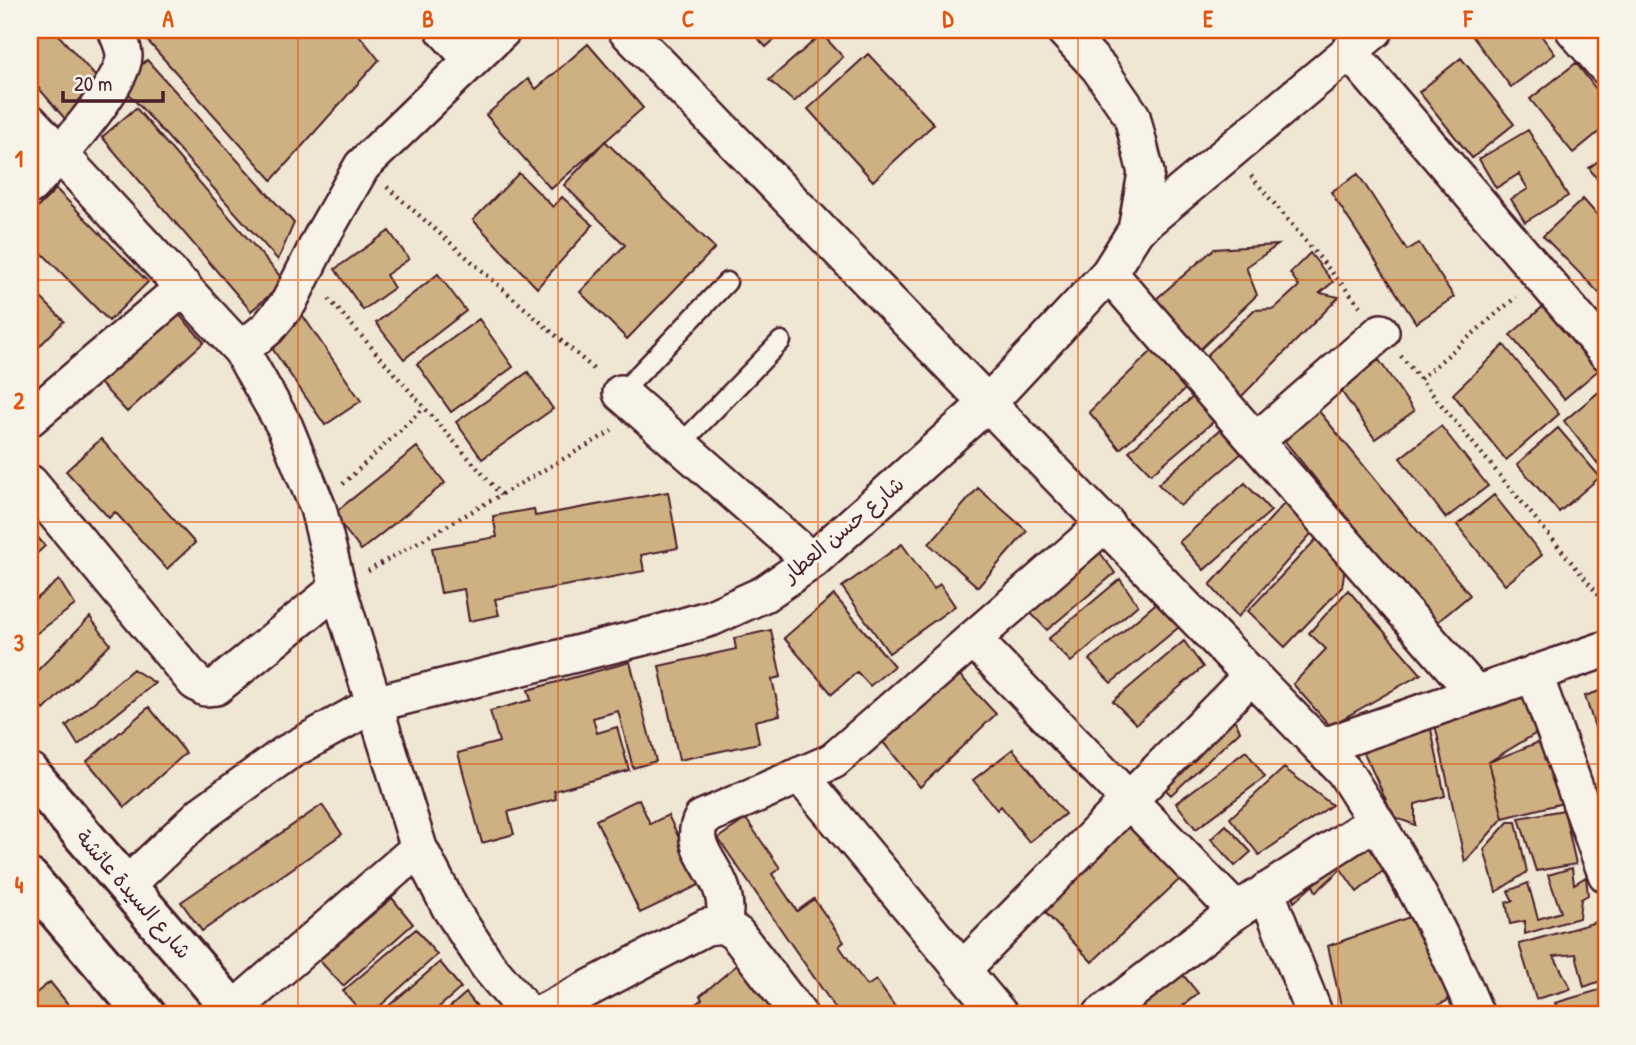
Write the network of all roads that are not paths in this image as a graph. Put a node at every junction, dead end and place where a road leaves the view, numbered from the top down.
1 (116, 30) edge
2 (444, 30) edge
3 (503, 30) edge
4 (626, 30) edge
5 (1064, 30) edge
6 (1574, 30) edge
7 (1362, 41) edge
8 (472, 60) junction
9 (1606, 67) edge
10 (30, 122) edge
11 (60, 156) junction
12 (30, 186) edge
13 (1136, 230) junction
14 (1109, 273) junction
15 (727, 282) dead end
16 (184, 287) junction
17 (1381, 332) road end
18 (781, 341) dead end
19 (241, 350) junction
20 (1606, 352) edge
21 (989, 402) junction
22 (632, 403) joint
23 (30, 418) edge
24 (1256, 441) junction
25 (680, 445) junction
26 (30, 482) edge
27 (1106, 523) junction
28 (812, 561) junction
29 (338, 589) junction
30 (973, 639) junction
31 (1606, 649) edge
32 (1534, 673) junction
33 (1252, 675) junction
34 (1475, 693) junction
35 (374, 704) junction
36 (1321, 747) junction
37 (30, 773) edge
38 (800, 775) junction
39 (1129, 799) junction
40 (1377, 821) junction
41 (419, 848) junction
42 (1606, 874) edge
43 (31, 882) edge
44 (127, 885) junction
45 (1266, 891) junction
46 (1236, 911) junction
47 (723, 925) junction
48 (962, 970) junction
49 (235, 1013) edge
50 (1307, 1013) edge
51 (146, 1015) edge
52 (529, 1015) edge
53 (538, 1015) edge
54 (799, 1015) edge
55 (1000, 1015) edge
56 (1101, 1015) edge
57 (1476, 1015) edge

1 - 11 street
2 - 8 street
3 - 8 street
4 - 21 street
5 - 13 street, شارع حسن العطار
6 - 9 street
7 - 13 street
7 - 20 street
8 - 19 street
10 - 11 street
11 - 12 street
11 - 16 street
13 - 14 street, شارع حسن العطار
14 - 21 street, شارع حسن العطار
14 - 24 street
15 - 22 lane
16 - 19 street
16 - 23 street
17 - 24 street
18 - 25 lane
19 - 29 street
21 - 27 street
21 - 28 street, شارع حسن العطار
22 - 25 street
24 - 34 street
25 - 28 street
26 - 29 street
27 - 30 street
27 - 33 street
28 - 35 street, شارع حسن العطار
29 - 35 street
30 - 38 street
30 - 39 street
31 - 32 street
32 - 34 street
32 - 42 street
33 - 36 street
33 - 39 street
34 - 36 street
35 - 41 street
35 - 44 street, شارع حسن العطار
36 - 40 street
37 - 44 street, شارع السيدة عائشة
38 - 47 street
38 - 48 street
39 - 46 street
39 - 48 street
40 - 45 street
40 - 57 street
41 - 49 street
41 - 52 street
43 - 51 street
44 - 49 street, شارع السيدة عائشة
45 - 46 street
45 - 50 street
46 - 56 street
47 - 53 street
47 - 54 street
48 - 55 street

